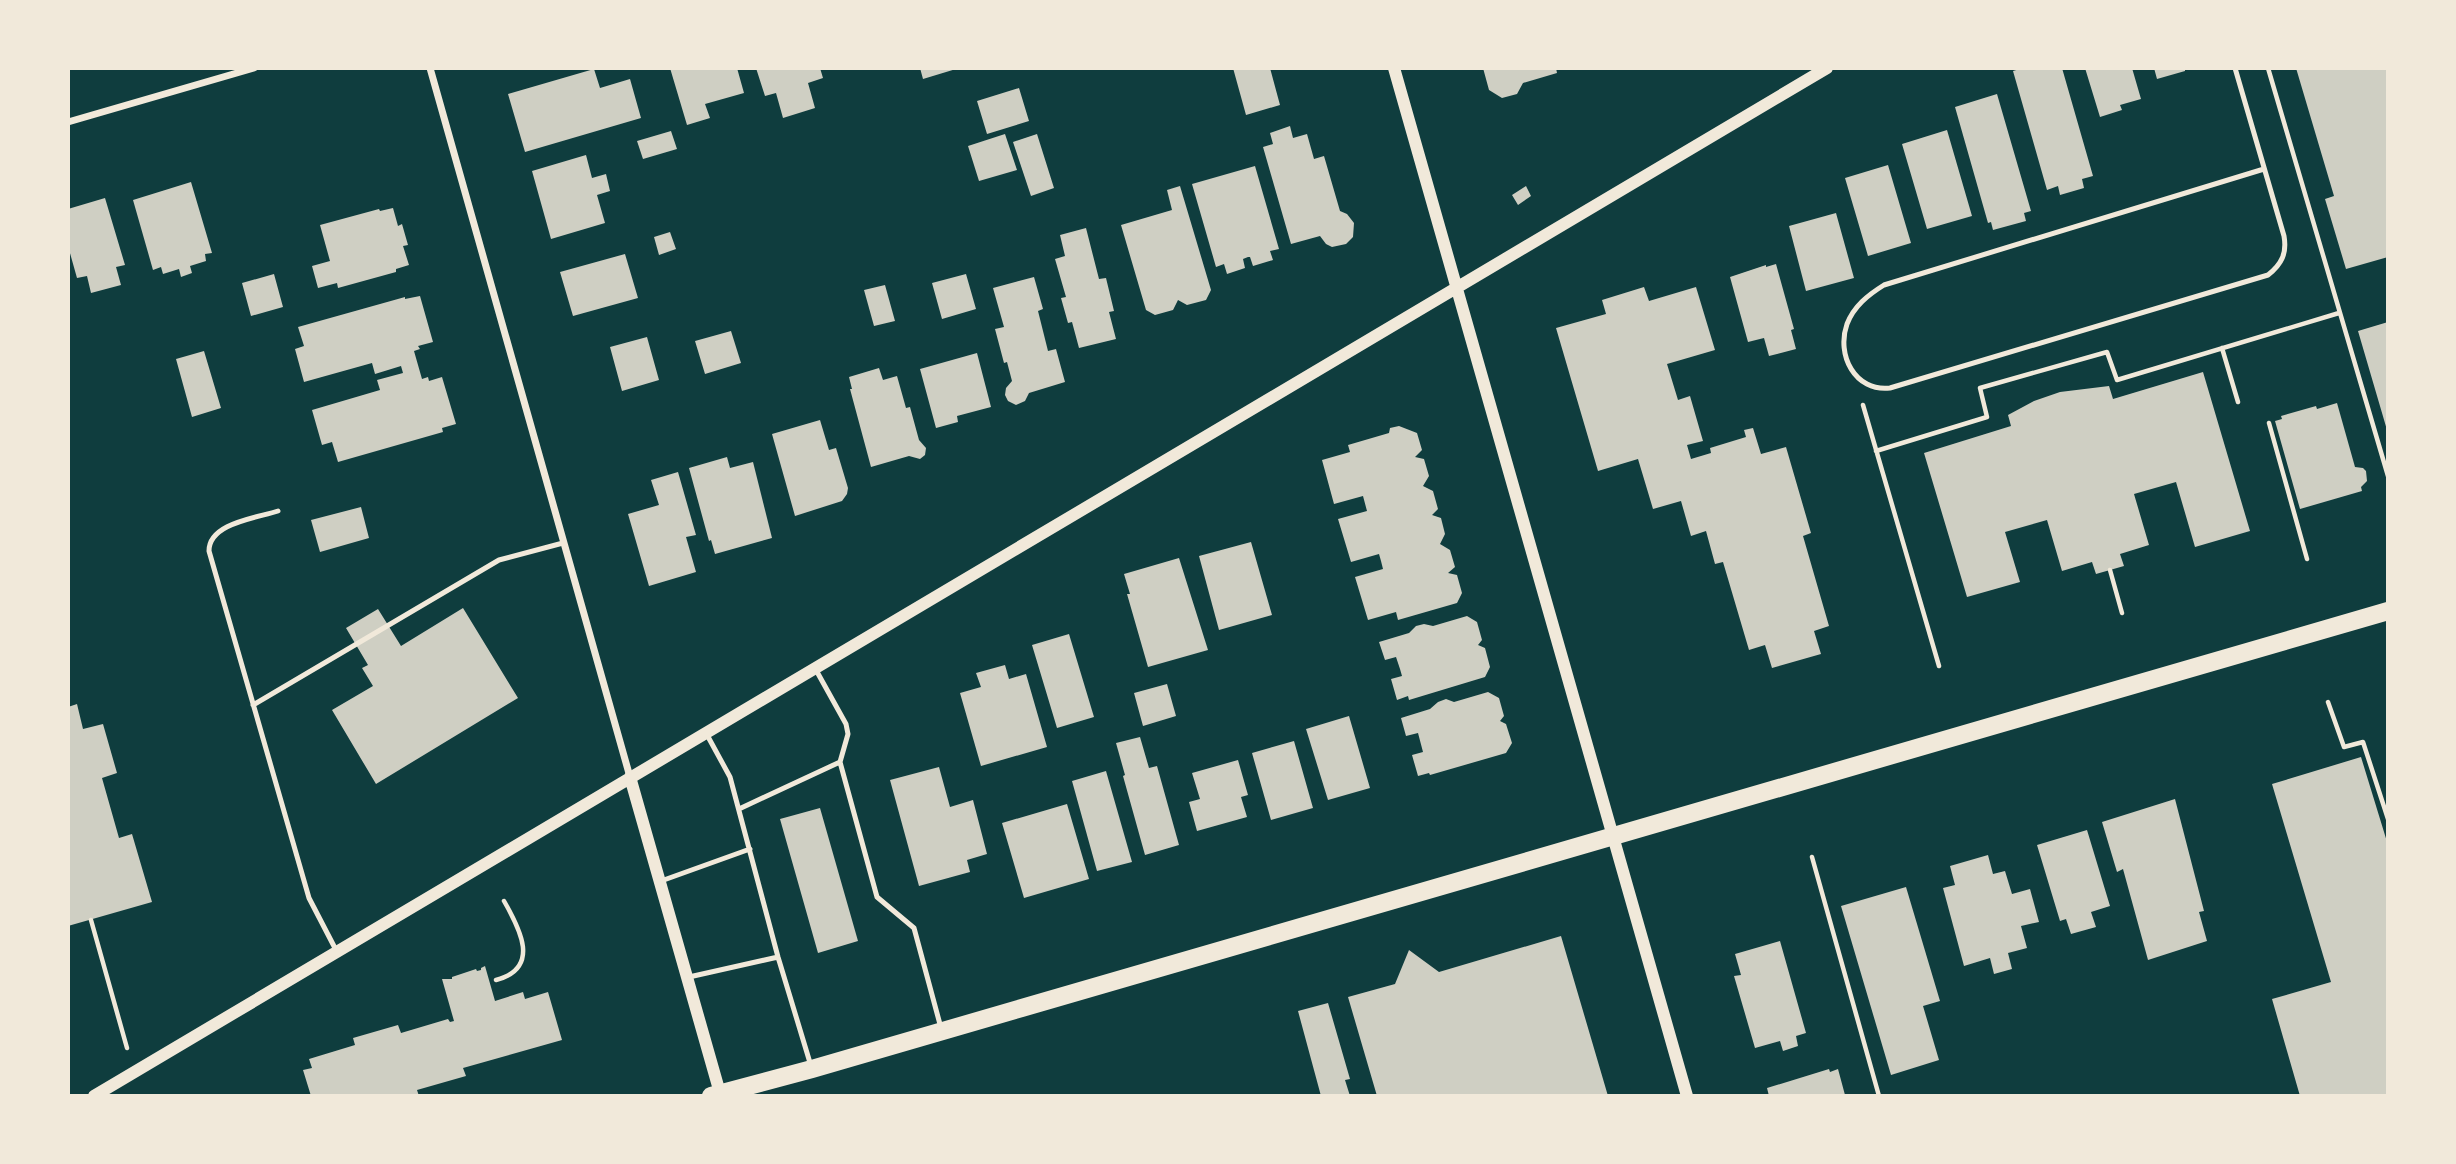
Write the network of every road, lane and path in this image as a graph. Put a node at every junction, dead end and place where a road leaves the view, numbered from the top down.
1 (254, 68) edge
2 (430, 68) edge
3 (1394, 68) edge
4 (1827, 68) edge
5 (2235, 68) edge
6 (2268, 68) edge
7 (68, 122) edge
8 (2264, 169) junction
9 (1456, 287) junction
10 (2339, 313) junction
11 (2221, 348) junction
12 (1854, 373) junction
13 (2238, 402) dead end
14 (2269, 423) dead end
15 (1876, 451) junction
16 (2388, 476) edge
17 (278, 511) dead end
18 (563, 542) junction
19 (2307, 559) dead end
20 (2110, 570) dead end
21 (2388, 611) edge
22 (2122, 613) dead end
23 (1939, 666) dead end
24 (815, 668) junction
25 (2328, 702) dead end
26 (253, 705) junction
27 (706, 733) junction
28 (840, 762) junction
29 (630, 777) junction
30 (739, 809) junction
31 (2388, 819) edge
32 (1612, 836) junction
33 (750, 849) junction
34 (1812, 857) dead end
35 (660, 881) junction
36 (504, 901) dead end
37 (91, 920) dead end
38 (337, 952) junction
39 (778, 957) junction
40 (687, 978) junction
41 (496, 980) dead end
42 (942, 1031) junction
43 (811, 1069) junction
44 (134, 1072) junction
45 (717, 1095) edge
46 (94, 1096) edge
47 (1687, 1096) edge
48 (1879, 1096) edge

1 - 7 street
2 - 18 street
3 - 9 street
4 - 9 street
5 - 8 lane
6 - 10 path
8 - 12 lane
8 - 12 lane
9 - 24 street
9 - 32 street
10 - 11 path
10 - 16 path
11 - 13 path
11 - 15 path
12 - 15 path
14 - 19 path
15 - 23 path
17 - 26 lane
18 - 26 lane
18 - 29 street
20 - 22 path
21 - 32 main road
24 - 27 street
24 - 28 lane
25 - 31 path
26 - 38 lane
27 - 29 street
27 - 30 lane
28 - 30 lane
28 - 42 lane
29 - 35 street
29 - 38 street
30 - 33 lane
32 - 42 main road
32 - 47 street
33 - 35 lane
33 - 39 lane
34 - 48 path
35 - 40 street
36 - 41 path
37 - 44 path
38 - 44 street
39 - 40 lane
39 - 43 lane
40 - 45 street
42 - 43 main road
43 - 45 main road
44 - 46 street

